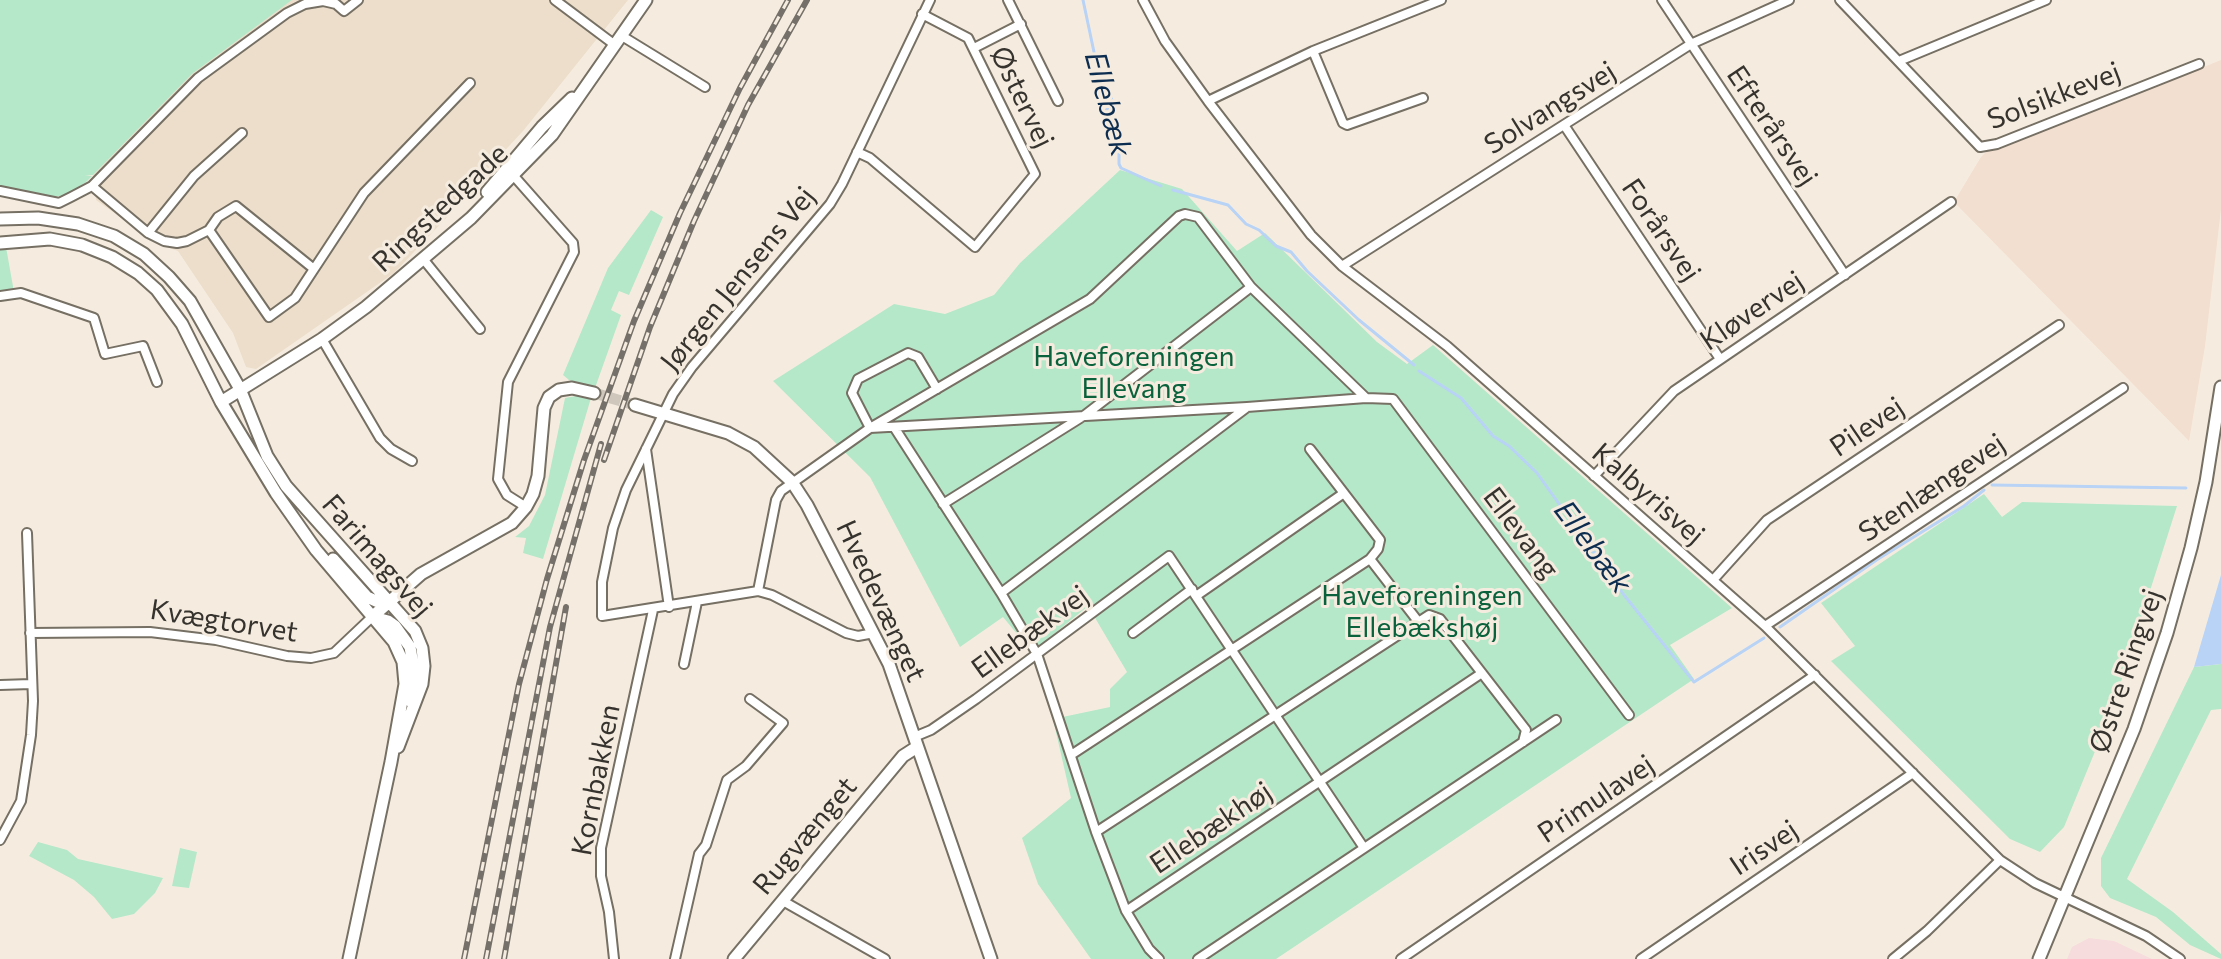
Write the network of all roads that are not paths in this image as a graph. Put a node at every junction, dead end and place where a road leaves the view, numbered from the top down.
1 (358, 0) edge
2 (555, 0) edge
3 (646, 0) edge
4 (930, 0) edge
5 (1008, 0) edge
6 (1143, 0) edge
7 (1441, 0) edge
8 (1662, 0) edge
9 (1789, 0) edge
10 (1840, 0) edge
11 (2046, 0) edge
12 (922, 14) junction
13 (1021, 24) junction
14 (618, 41) junction
15 (1691, 44) junction
16 (974, 48) junction
17 (1313, 51) junction
18 (1899, 61) junction
19 (2199, 64) dead end
20 (592, 78) junction
21 (470, 83) dead end
22 (705, 87) dead end
23 (1423, 98) dead end
24 (1058, 101) dead end
25 (1208, 101) junction
26 (1564, 125) junction
27 (242, 133) dead end
28 (857, 152) junction
29 (513, 175) junction
30 (92, 186) junction
31 (0, 191) edge
32 (1951, 202) dead end
33 (0, 219) edge
34 (209, 230) junction
35 (148, 233) junction
36 (448, 238) junction
37 (0, 243) edge
38 (424, 260) junction
39 (1342, 266) junction
40 (314, 269) junction
41 (1845, 275) junction
42 (1251, 287) junction
43 (0, 296) edge
44 (2059, 325) dead end
45 (480, 329) dead end
46 (322, 339) junction
47 (1720, 359) junction
48 (157, 382) dead end
49 (2221, 387) edge
50 (2123, 388) dead end
51 (240, 389) junction
52 (937, 389) junction
53 (594, 393) tunnel mouth
54 (1366, 398) junction
55 (221, 402) junction
56 (635, 405) tunnel mouth
57 (1247, 407) junction
58 (663, 413) junction
59 (1085, 415) junction
60 (894, 427) junction
61 (870, 428) junction
62 (646, 449) junction
63 (1310, 449) dead end
64 (412, 461) dead end
65 (1594, 476) junction
66 (792, 482) junction
67 (1344, 493) junction
68 (943, 504) junction
69 (526, 507) junction
70 (297, 521) junction
71 (27, 533) dead end
72 (1370, 559) junction
73 (1713, 580) junction
74 (758, 591) junction
75 (1001, 593) junction
76 (1194, 593) junction
77 (390, 602) junction
78 (697, 602) junction
79 (669, 607) junction
80 (653, 610) junction
81 (372, 617) junction
82 (1417, 620) junction
83 (1765, 626) junction
84 (30, 633) junction
85 (874, 633) junction
86 (1133, 633) dead end
87 (1232, 649) junction
88 (1037, 654) junction
89 (684, 664) dead end
90 (1482, 673) junction
91 (1815, 675) junction
92 (31, 684) junction
93 (0, 685) edge
94 (750, 699) dead end
95 (412, 714) junction
96 (1275, 715) junction
97 (1629, 715) dead end
98 (1556, 720) dead end
99 (916, 742) junction
100 (1523, 742) junction
101 (1071, 755) junction
102 (391, 762) junction
103 (1913, 773) junction
104 (1320, 782) junction
105 (1096, 832) junction
106 (0, 840) edge
107 (1364, 848) junction
108 (2000, 860) junction
109 (2066, 896) junction
110 (783, 901) junction
111 (1126, 911) junction
112 (349, 959) edge
113 (614, 959) edge
114 (675, 959) edge
115 (734, 959) edge
116 (885, 959) edge
117 (991, 959) edge
118 (1159, 959) edge
119 (1198, 959) edge
120 (1401, 959) edge
121 (1641, 959) edge
122 (1893, 959) edge
123 (2039, 959) edge
124 (2180, 959) edge

1 - 30 street
2 - 14 street
3 - 14 street, Ringstedgade
4 - 12 street, Jørgen Jensens Vej
5 - 13 street
6 - 25 street, Kalbyrisvej
7 - 17 street
8 - 15 street, Efterårsvej
9 - 15 street, Solvangsvej
10 - 18 street, Solsikkevej
11 - 18 street
12 - 16 street, Østervej
12 - 28 street, Jørgen Jensens Vej
13 - 16 street
13 - 24 street
14 - 20 street, Ringstedgade
14 - 22 street
15 - 26 street, Solvangsvej
15 - 41 street, Efterårsvej
16 - 28 street, Østervej
17 - 23 street
17 - 25 street
18 - 19 street, Solsikkevej
20 - 29 street, Ringstedgade
20 - 36 street
21 - 40 street
25 - 39 street, Kalbyrisvej
26 - 39 street, Solvangsvej
26 - 47 street, Forårsvej
27 - 35 street
28 - 58 street, Jørgen Jensens Vej
29 - 36 street, Ringstedgade
29 - 69 street
30 - 31 street
30 - 35 street
32 - 41 street, Kløvervej
33 - 51 street, Farimagsvej
34 - 35 street
34 - 40 street
34 - 40 street
36 - 38 street, Ringstedgade
37 - 55 street, Farimagsvej
38 - 45 street
38 - 46 street, Ringstedgade
39 - 65 street, Kalbyrisvej
41 - 47 street, Kløvervej
42 - 52 street, Ellevang
42 - 54 street, Ellevang
42 - 59 street, Ellevang
43 - 48 street
44 - 73 street, Pilevej
46 - 51 street, Ringstedgade
46 - 64 street
47 - 65 street, Kløvervej
49 - 109 street, Østre Ringvej
50 - 83 street, Stenlængevej
51 - 55 street, Ringstedgade
51 - 77 street, Farimagsvej
52 - 61 street, Ellevang
52 - 61 street
53 - 69 street
54 - 57 street, Ellevang
54 - 97 street, Ellevang
55 - 70 street, Farimagsvej
56 - 58 street, Hvedevænget
57 - 59 street, Ellevang
57 - 75 street
58 - 62 street, Jørgen Jensens Vej
58 - 66 street, Hvedevænget
59 - 60 street, Ellevang
59 - 68 street, Ellevang
60 - 61 street, Ellevang
60 - 68 street
61 - 66 street, Ellevang
62 - 79 street
62 - 80 street, Jørgen Jensens Vej
63 - 67 street
65 - 73 street, Kalbyrisvej
66 - 74 street
66 - 85 street, Hvedevænget
67 - 72 street
67 - 76 street
68 - 75 street
69 - 77 street
70 - 77 street
70 - 81 street, Farimagsvej
71 - 84 street
72 - 82 street
72 - 87 street
73 - 83 street, Kalbyrisvej
74 - 78 street
74 - 85 street
75 - 88 street
76 - 86 street
76 - 87 street
76 - 88 street, Ellebækvej
77 - 81 street, Kvægtorvet
77 - 95 street, Farimagsvej
78 - 79 street
78 - 89 street
79 - 80 street
80 - 113 street, Kornbakken
81 - 84 street, Kvægtorvet
81 - 95 street
81 - 102 street, Farimagsvej
82 - 90 street
82 - 96 street, Ellebækhøj
83 - 91 street, Kalbyrisvej
84 - 92 street
85 - 99 street, Hvedevænget
87 - 96 street
87 - 101 street
88 - 99 street, Ellebækvej
88 - 101 street, Ellebækhøj
90 - 100 street
90 - 104 street, Ellebækhøj
91 - 103 street, Kalbyrisvej
91 - 120 street, Primulavej
92 - 93 street
92 - 106 street
94 - 114 street
95 - 102 street, Farimagsvej
96 - 104 street
96 - 105 street, Ellebækhøj
98 - 100 street
99 - 110 street, Rugvænget
99 - 117 street, Hvedevænget
100 - 107 street
101 - 105 street, Ellebækhøj
102 - 112 street, Farimagsvej
103 - 108 street, Kalbyrisvej
103 - 121 street, Irisvej
104 - 107 street
104 - 111 street, Ellebækhøj
105 - 111 street, Ellebækhøj
107 - 119 street
108 - 109 street, Kalbyrisvej
108 - 122 street
109 - 123 street, Østre Ringvej
109 - 124 street, Kalbyrisvej
110 - 115 street, Rugvænget
110 - 116 street
111 - 118 street, Ellebækhøj

